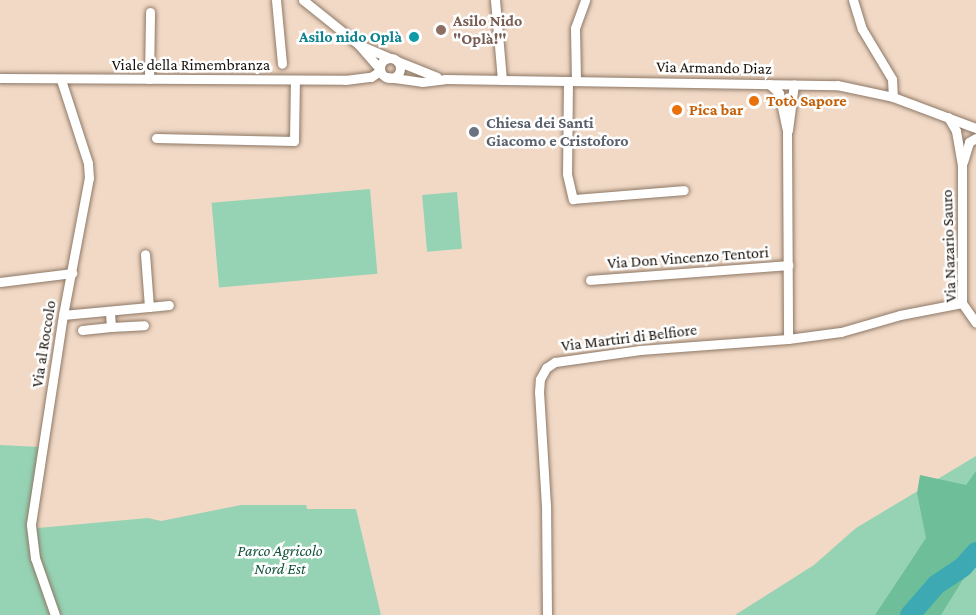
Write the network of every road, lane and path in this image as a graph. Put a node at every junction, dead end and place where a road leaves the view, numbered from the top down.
1 (276, 0) edge
2 (303, 0) edge
3 (495, 0) edge
4 (585, 0) edge
5 (853, 0) edge
6 (150, 12) dead end
7 (359, 45) junction
8 (393, 59) junction
9 (282, 64) dead end
10 (382, 72) junction
11 (0, 78) edge
12 (149, 79) junction
13 (445, 79) junction
14 (61, 80) junction
15 (295, 80) junction
16 (502, 80) junction
17 (572, 81) junction
18 (769, 84) junction
19 (794, 84) junction
20 (893, 97) junction
21 (948, 117) junction
22 (976, 128) edge
23 (787, 132) junction
24 (156, 138) dead end
25 (976, 138) edge
26 (962, 164) junction
27 (684, 190) dead end
28 (145, 254) dead end
29 (788, 265) junction
30 (72, 273) junction
31 (590, 280) dead end
32 (0, 282) edge
33 (962, 303) junction
34 (169, 305) dead end
35 (149, 307) junction
36 (110, 311) junction
37 (63, 315) junction
38 (976, 323) edge
39 (144, 325) dead end
40 (111, 327) junction
41 (82, 330) dead end
42 (788, 339) junction
43 (55, 615) edge
44 (547, 615) edge

1 - 9 street
2 - 7 street, Via Armando Diaz
3 - 16 street
4 - 17 street
5 - 20 street
6 - 12 street
7 - 8 street, Via Armando Diaz
7 - 10 street, Via Armando Diaz
8 - 10 street
8 - 10 street
8 - 13 street, Via Armando Diaz
10 - 13 street, Via Armando Diaz
10 - 15 street, Viale della Rimembranza
11 - 14 street, Viale della Rimembranza
12 - 14 street, Viale della Rimembranza
12 - 15 street, Viale della Rimembranza
13 - 16 street, Via Armando Diaz
14 - 30 street, Via al Roccolo
15 - 24 street
16 - 17 street, Via Armando Diaz
17 - 18 street, Via Armando Diaz
17 - 27 street
18 - 19 street, Via Armando Diaz
18 - 23 street, Via Don Vincenzo Tentori
19 - 20 street, Via Armando Diaz
19 - 23 street, Via Don Vincenzo Tentori
20 - 21 street, Via Armando Diaz
21 - 22 street, Via Armando Diaz
21 - 26 street, Via Nazario Sauro
23 - 29 street, Via Don Vincenzo Tentori
25 - 26 street, Via Nazario Sauro
26 - 33 street, Via Nazario Sauro
28 - 35 street
29 - 31 street, Via Don Vincenzo Tentori
29 - 42 street, Via Don Vincenzo Tentori
30 - 32 street
30 - 37 street, Via al Roccolo
33 - 38 street, Via Nazario Sauro
33 - 42 street, Via Martiri di Belfiore
34 - 35 street
35 - 36 street
36 - 37 street
36 - 40 street
37 - 43 street, Via al Roccolo
39 - 40 street
40 - 41 street
42 - 44 street, Via Martiri di Belfiore

